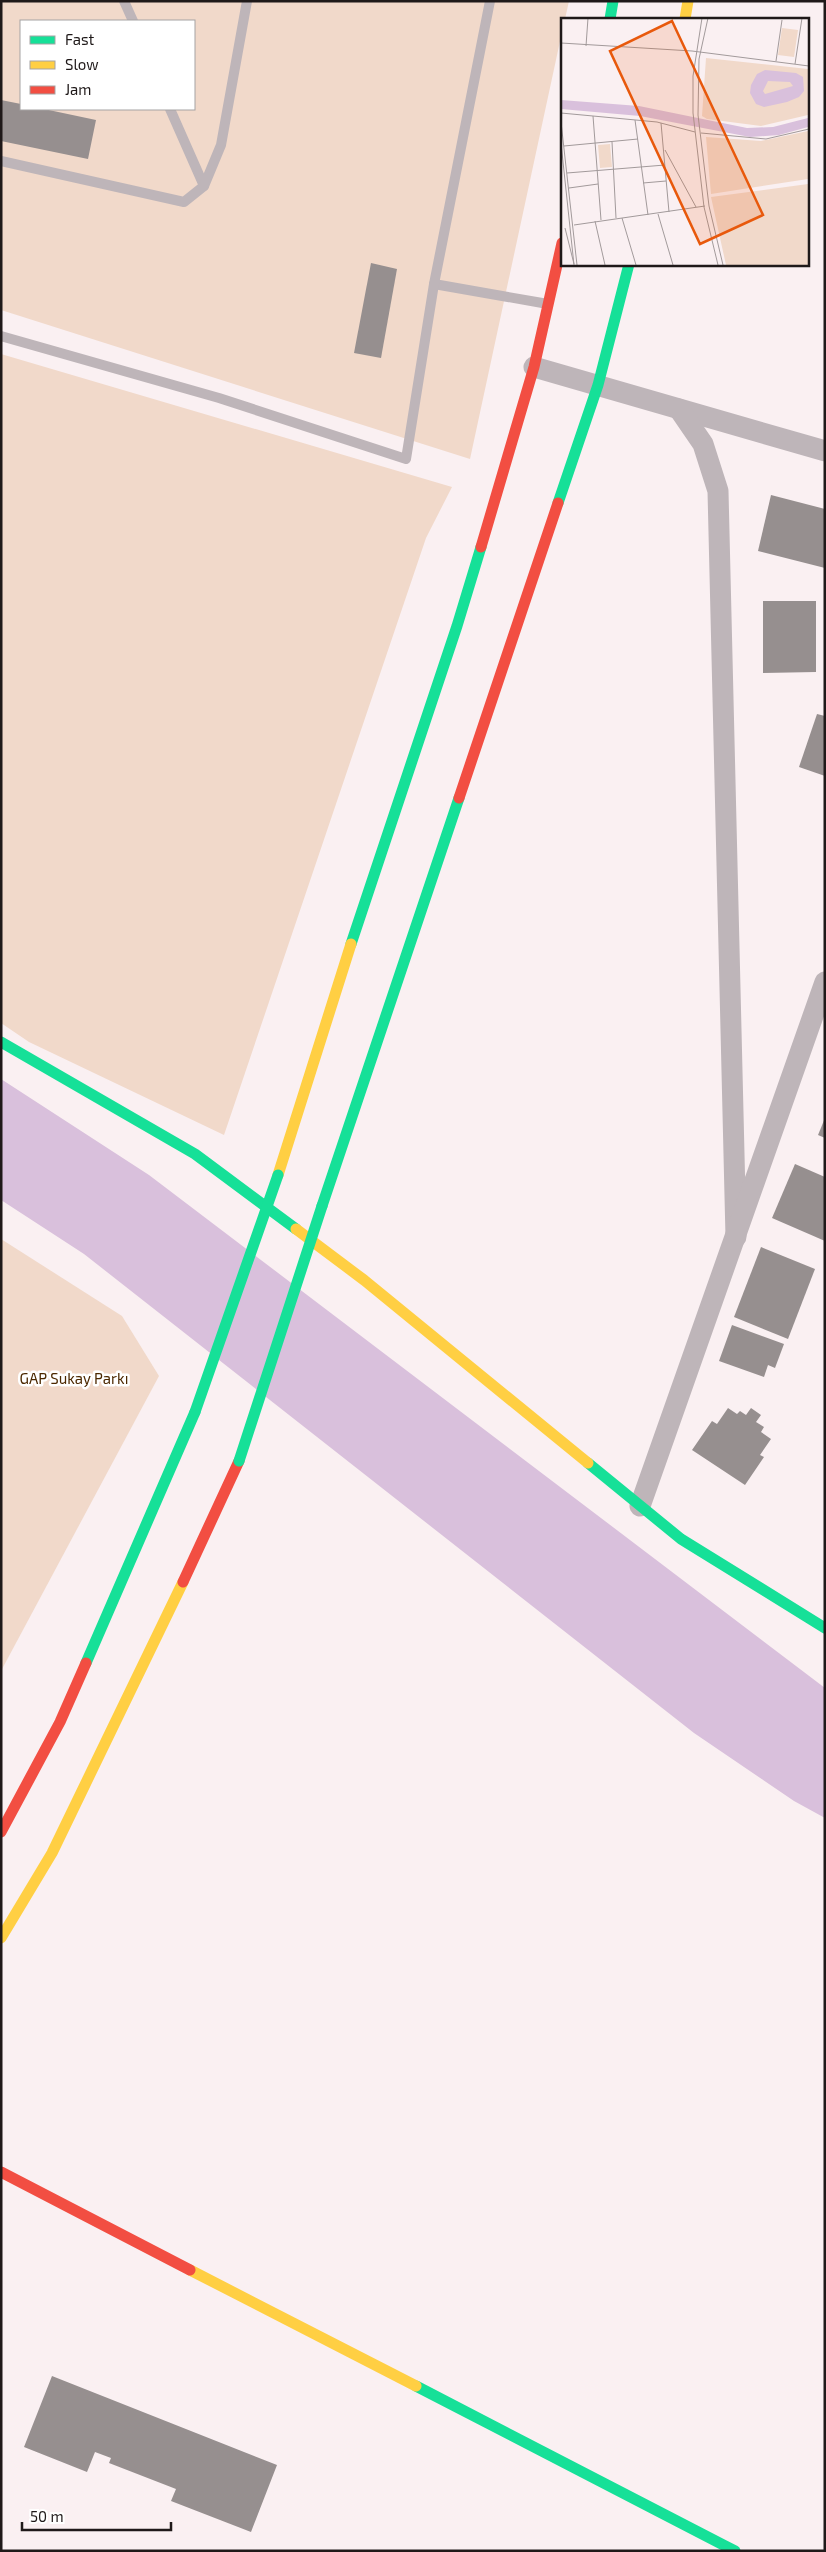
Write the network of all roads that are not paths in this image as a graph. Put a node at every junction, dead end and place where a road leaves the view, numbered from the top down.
1 (124, 1) edge
2 (247, 1) edge
3 (490, 1) edge
4 (613, 1) edge
5 (688, 1) edge
6 (610, 18) edge
7 (685, 18) edge
8 (133, 20) edge
9 (170, 110) edge
10 (1, 161) edge
11 (204, 186) junction
12 (561, 247) edge
13 (629, 265) edge
14 (434, 284) junction
15 (548, 305) junction
16 (1, 336) edge
17 (534, 367) junction
18 (598, 385) junction
19 (679, 409) junction
20 (825, 451) edge
21 (825, 982) edge
22 (815, 1037) edge
23 (1, 1042) edge
24 (736, 1236) junction
25 (640, 1506) junction
26 (825, 1628) edge
27 (1, 1832) edge
28 (1, 1938) edge
29 (1, 2172) edge
30 (734, 2551) edge

1 - 8 lane
2 - 11 lane
3 - 14 lane
4 - 6 main road
5 - 7 main road
9 - 11 lane
10 - 11 lane
12 - 15 main road
13 - 18 main road
14 - 15 lane
14 - 16 lane
15 - 17 main road
17 - 18 street
17 - 27 main road, bridge
18 - 19 street
18 - 28 main road, bridge
19 - 20 street
19 - 24 street
21 - 22 street
22 - 24 street
23 - 25 main road
24 - 25 street
25 - 26 main road
29 - 30 main road

